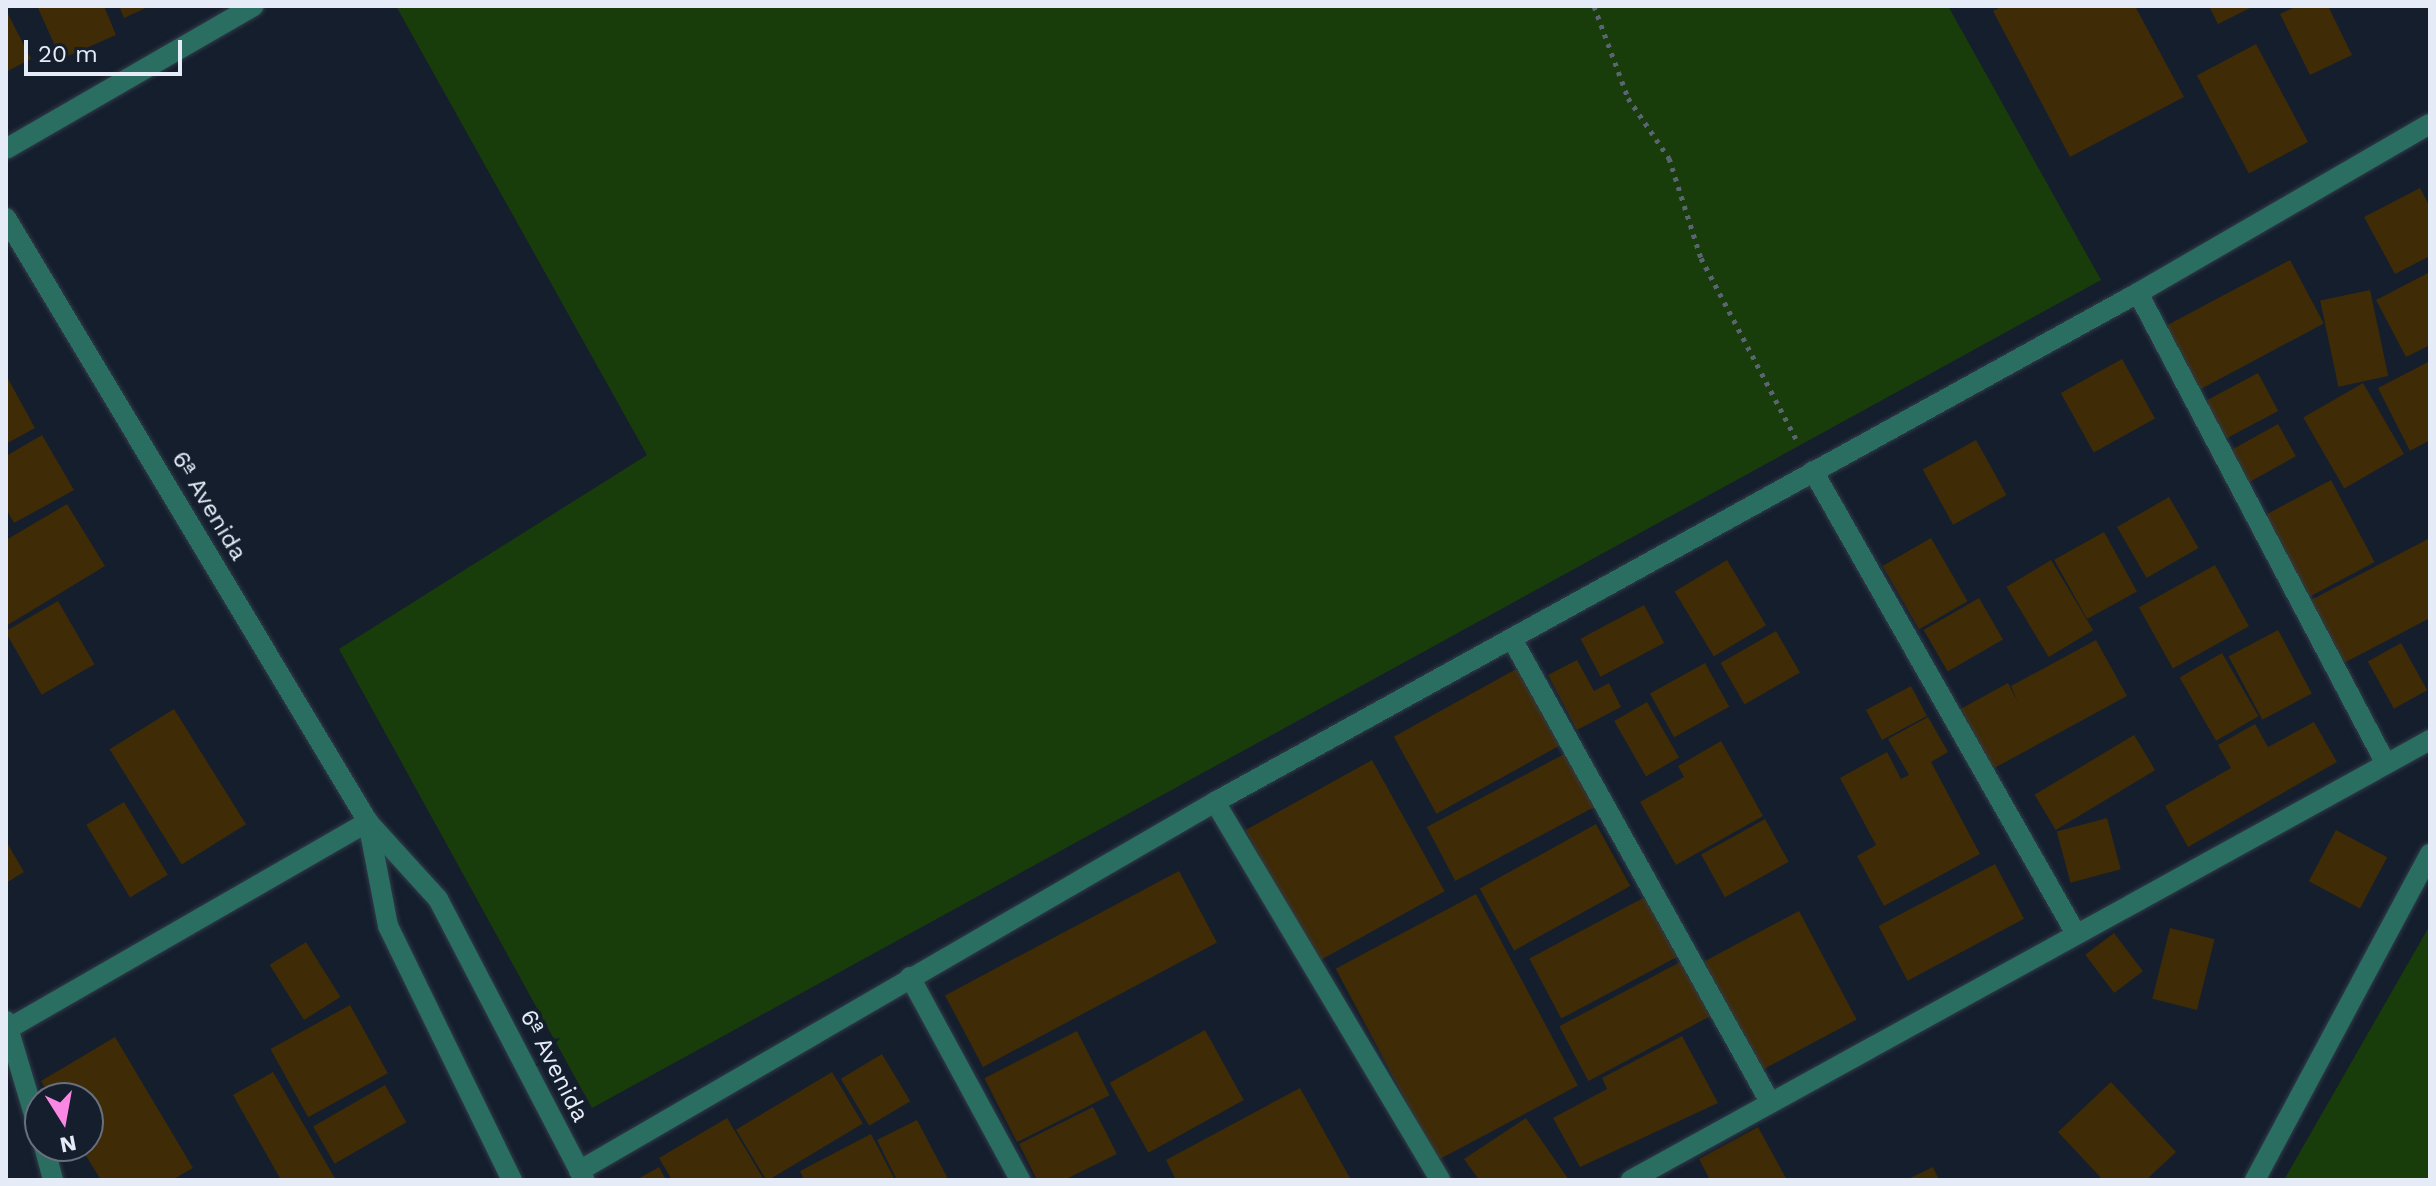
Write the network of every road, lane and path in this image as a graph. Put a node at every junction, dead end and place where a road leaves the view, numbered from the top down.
1 (254, 6) edge
2 (1594, 6) edge
3 (2430, 124) edge
4 (6, 149) edge
5 (6, 218) edge
6 (2138, 293) junction
7 (1813, 471) junction
8 (1512, 639) junction
9 (2430, 740) edge
10 (2385, 762) junction
11 (1215, 802) junction
12 (368, 822) junction
13 (2430, 854) edge
14 (2075, 932) junction
15 (910, 977) junction
16 (7, 1027) edge
17 (24, 1082) edge
18 (1770, 1102) junction
19 (582, 1175) edge
20 (512, 1180) edge
21 (1020, 1180) edge
22 (1440, 1180) edge
23 (1631, 1180) edge
24 (2255, 1180) edge

1 - 4 street
2 - 7 path
3 - 6 street
5 - 12 street, 6ª Avenida
6 - 7 street
6 - 10 street
7 - 8 street
7 - 14 street
8 - 11 street
8 - 18 street
9 - 10 street
10 - 14 street
11 - 15 street
11 - 22 street
12 - 16 street
12 - 19 street, 6ª Avenida
12 - 20 street, 6ª Avenida
13 - 24 street
14 - 18 street
15 - 19 street
15 - 21 street
16 - 17 street
18 - 23 street

